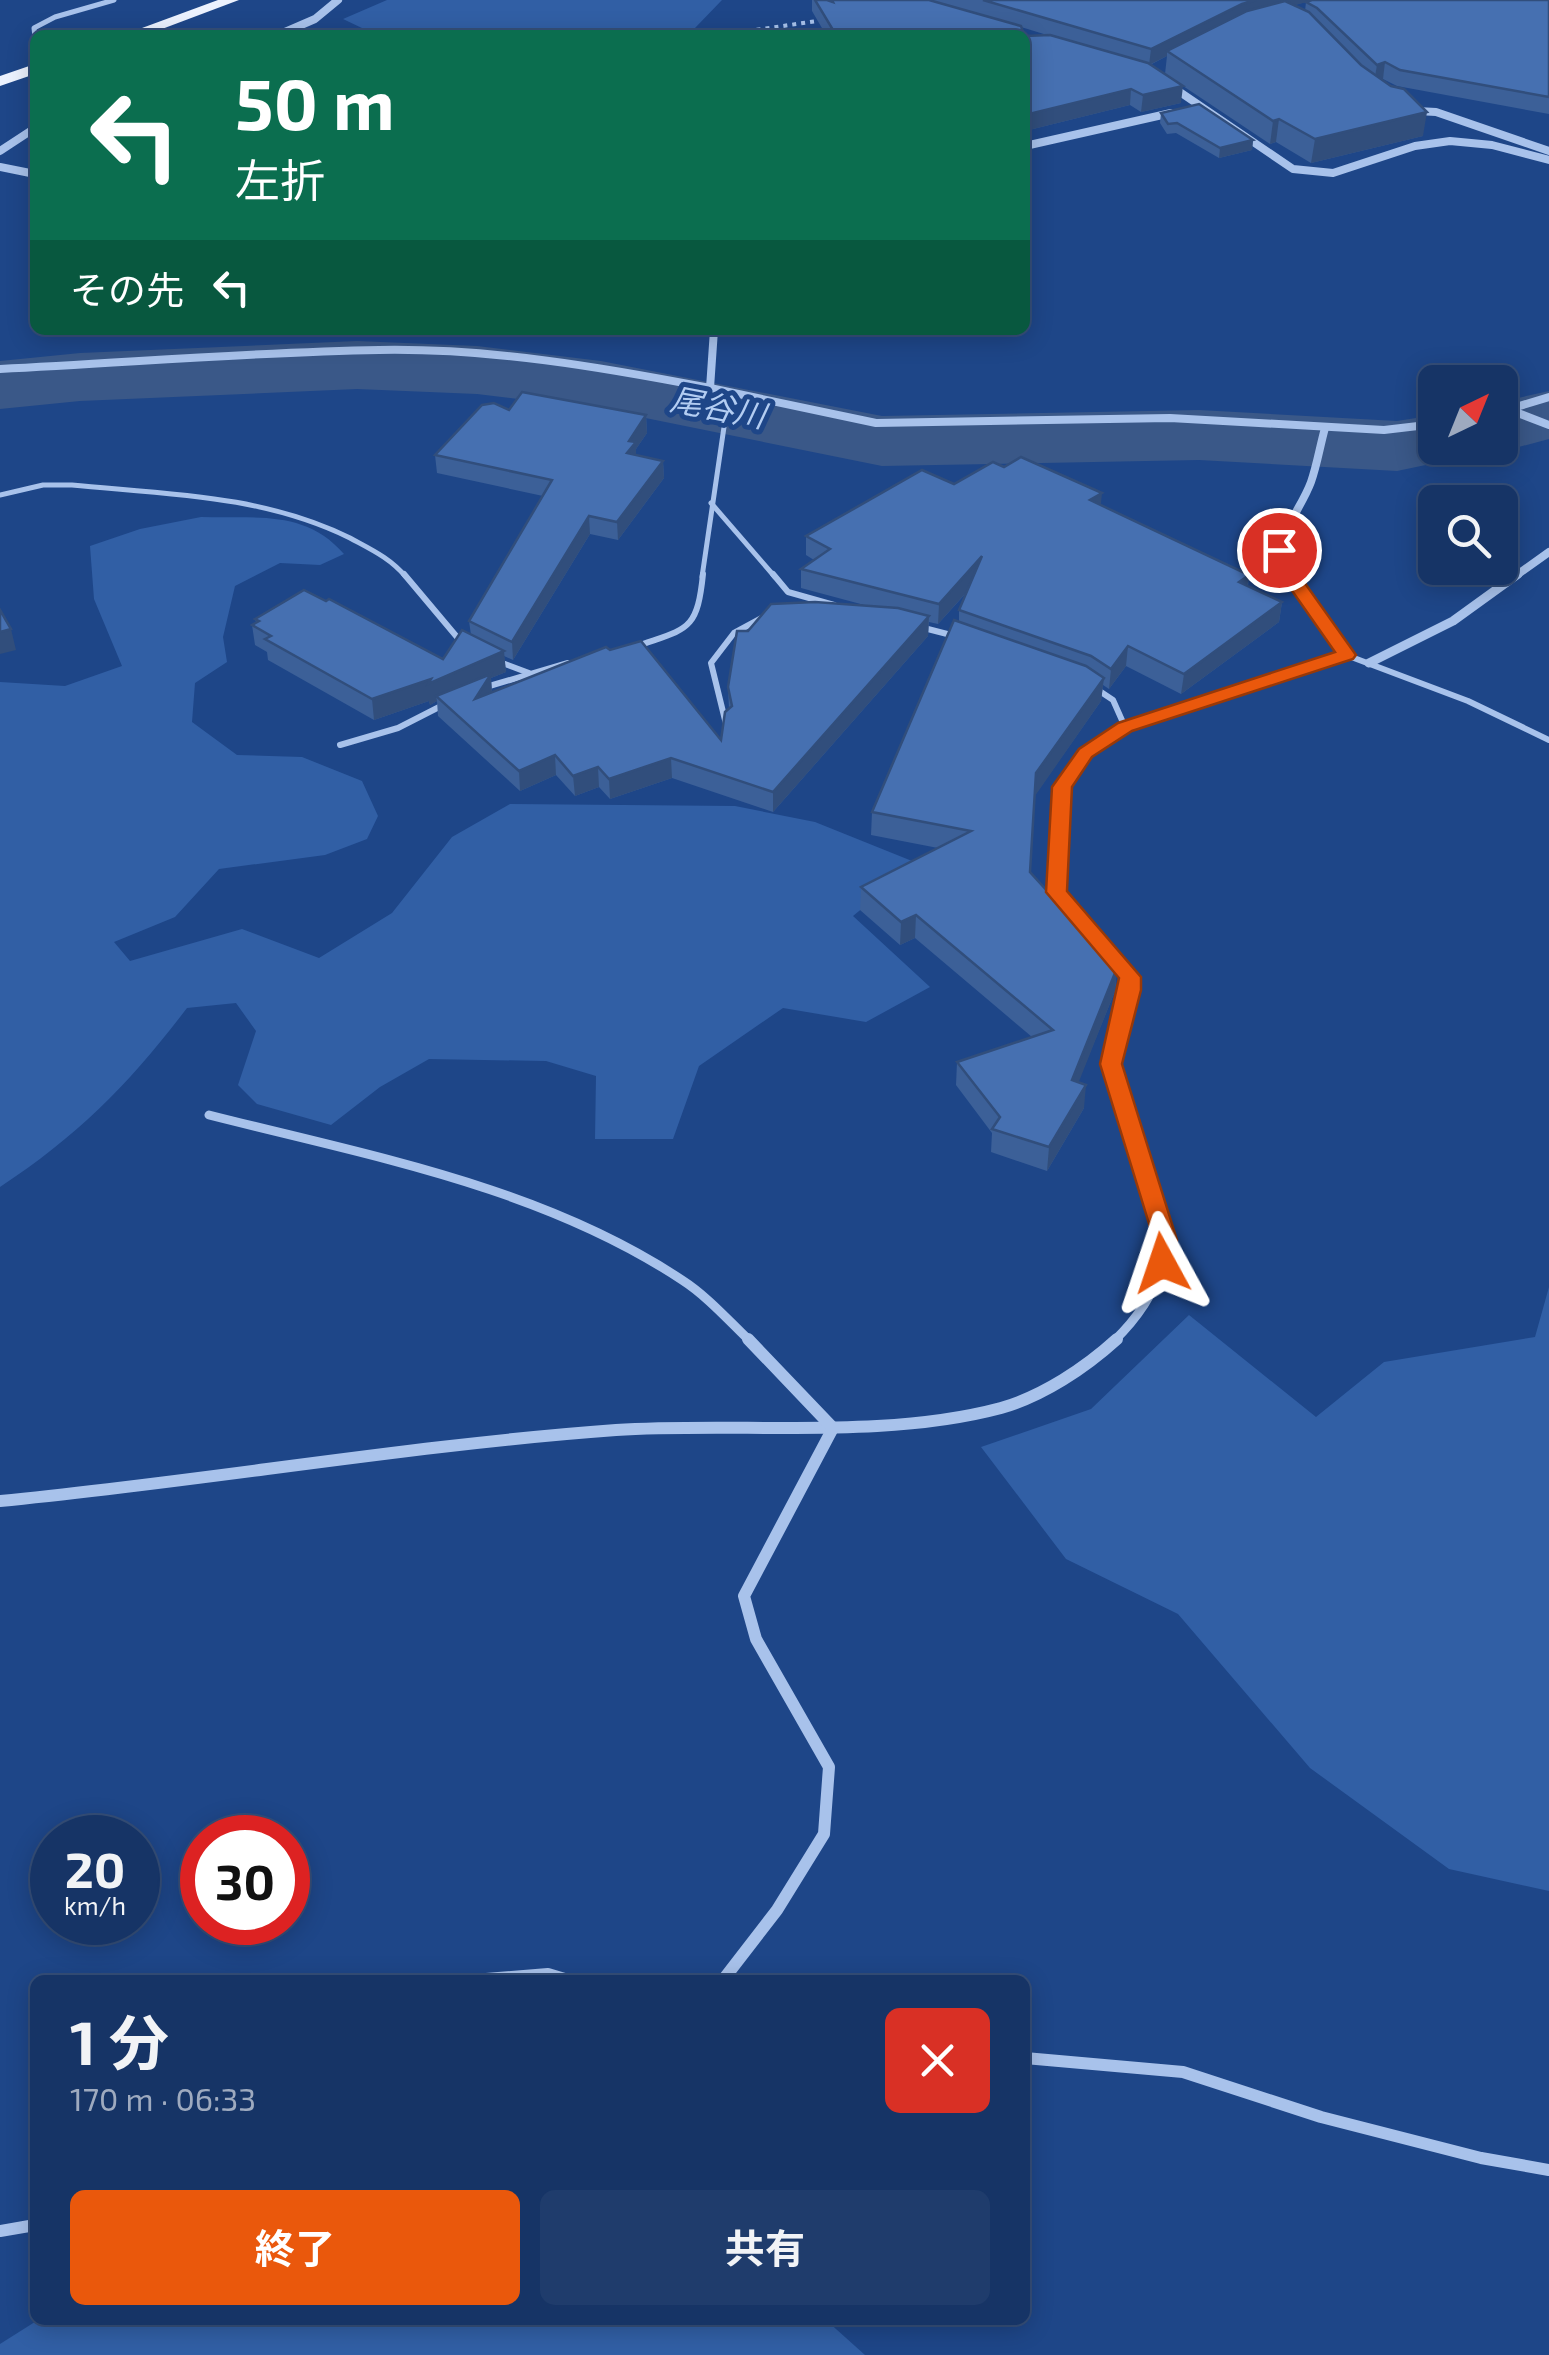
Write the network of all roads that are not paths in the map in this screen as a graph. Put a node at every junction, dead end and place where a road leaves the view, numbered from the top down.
1 (114, 0) edge
2 (232, 0) edge
3 (338, 0) edge
4 (34, 30) edge
5 (146, 30) edge
6 (290, 30) edge
7 (30, 70) edge
8 (0, 81) edge
9 (1162, 81) edge
10 (1401, 105) edge
11 (1418, 105) edge
12 (1201, 106) junction
13 (1436, 112) junction
14 (30, 131) edge
15 (1030, 145) edge
16 (0, 150) edge
17 (1549, 151) edge
18 (1549, 160) edge
19 (0, 167) edge
20 (30, 173) edge
21 (714, 335) edge
22 (0, 369) edge
23 (710, 388) junction
24 (729, 393) junction
25 (1549, 398) edge
26 (1518, 407) edge
27 (1518, 415) edge
28 (1549, 425) edge
29 (1418, 426) edge
30 (1325, 428) junction
31 (0, 496) edge
32 (712, 503) junction
33 (1549, 552) edge
34 (850, 609) edge
35 (782, 613) edge
36 (917, 626) edge
37 (963, 638) edge
38 (470, 647) edge
39 (628, 649) edge
40 (484, 655) edge
41 (1346, 655) junction
42 (579, 661) edge
43 (1368, 663) junction
44 (529, 673) junction
45 (1087, 683) edge
46 (480, 689) edge
47 (454, 700) edge
48 (726, 725) edge
49 (1125, 727) junction
50 (1549, 740) edge
51 (340, 745) dead end
52 (209, 1114) dead end
53 (833, 1428) junction
54 (0, 1500) edge
55 (727, 1975) edge
56 (1030, 2058) edge
57 (1549, 2170) edge
58 (30, 2226) edge
59 (0, 2231) edge

1 - 4 lane
2 - 5 main road
3 - 6 street
7 - 8 main road
9 - 12 street
10 - 13 street
11 - 13 lane
12 - 15 street
12 - 18 street
13 - 17 street
14 - 16 street
19 - 20 street
21 - 23 street
22 - 23 street
23 - 24 street
24 - 30 street
24 - 32 lane
25 - 26 street
27 - 28 street
29 - 30 street
30 - 41 street
31 - 38 lane
32 - 34 lane
32 - 39 lane
33 - 43 street
35 - 48 lane
36 - 37 lane
40 - 44 lane
41 - 43 lane
41 - 49 street
42 - 44 lane
43 - 50 lane
44 - 46 lane
45 - 49 lane
47 - 51 lane
49 - 53 street
52 - 53 street
53 - 54 street
53 - 55 street
56 - 57 street
58 - 59 street

